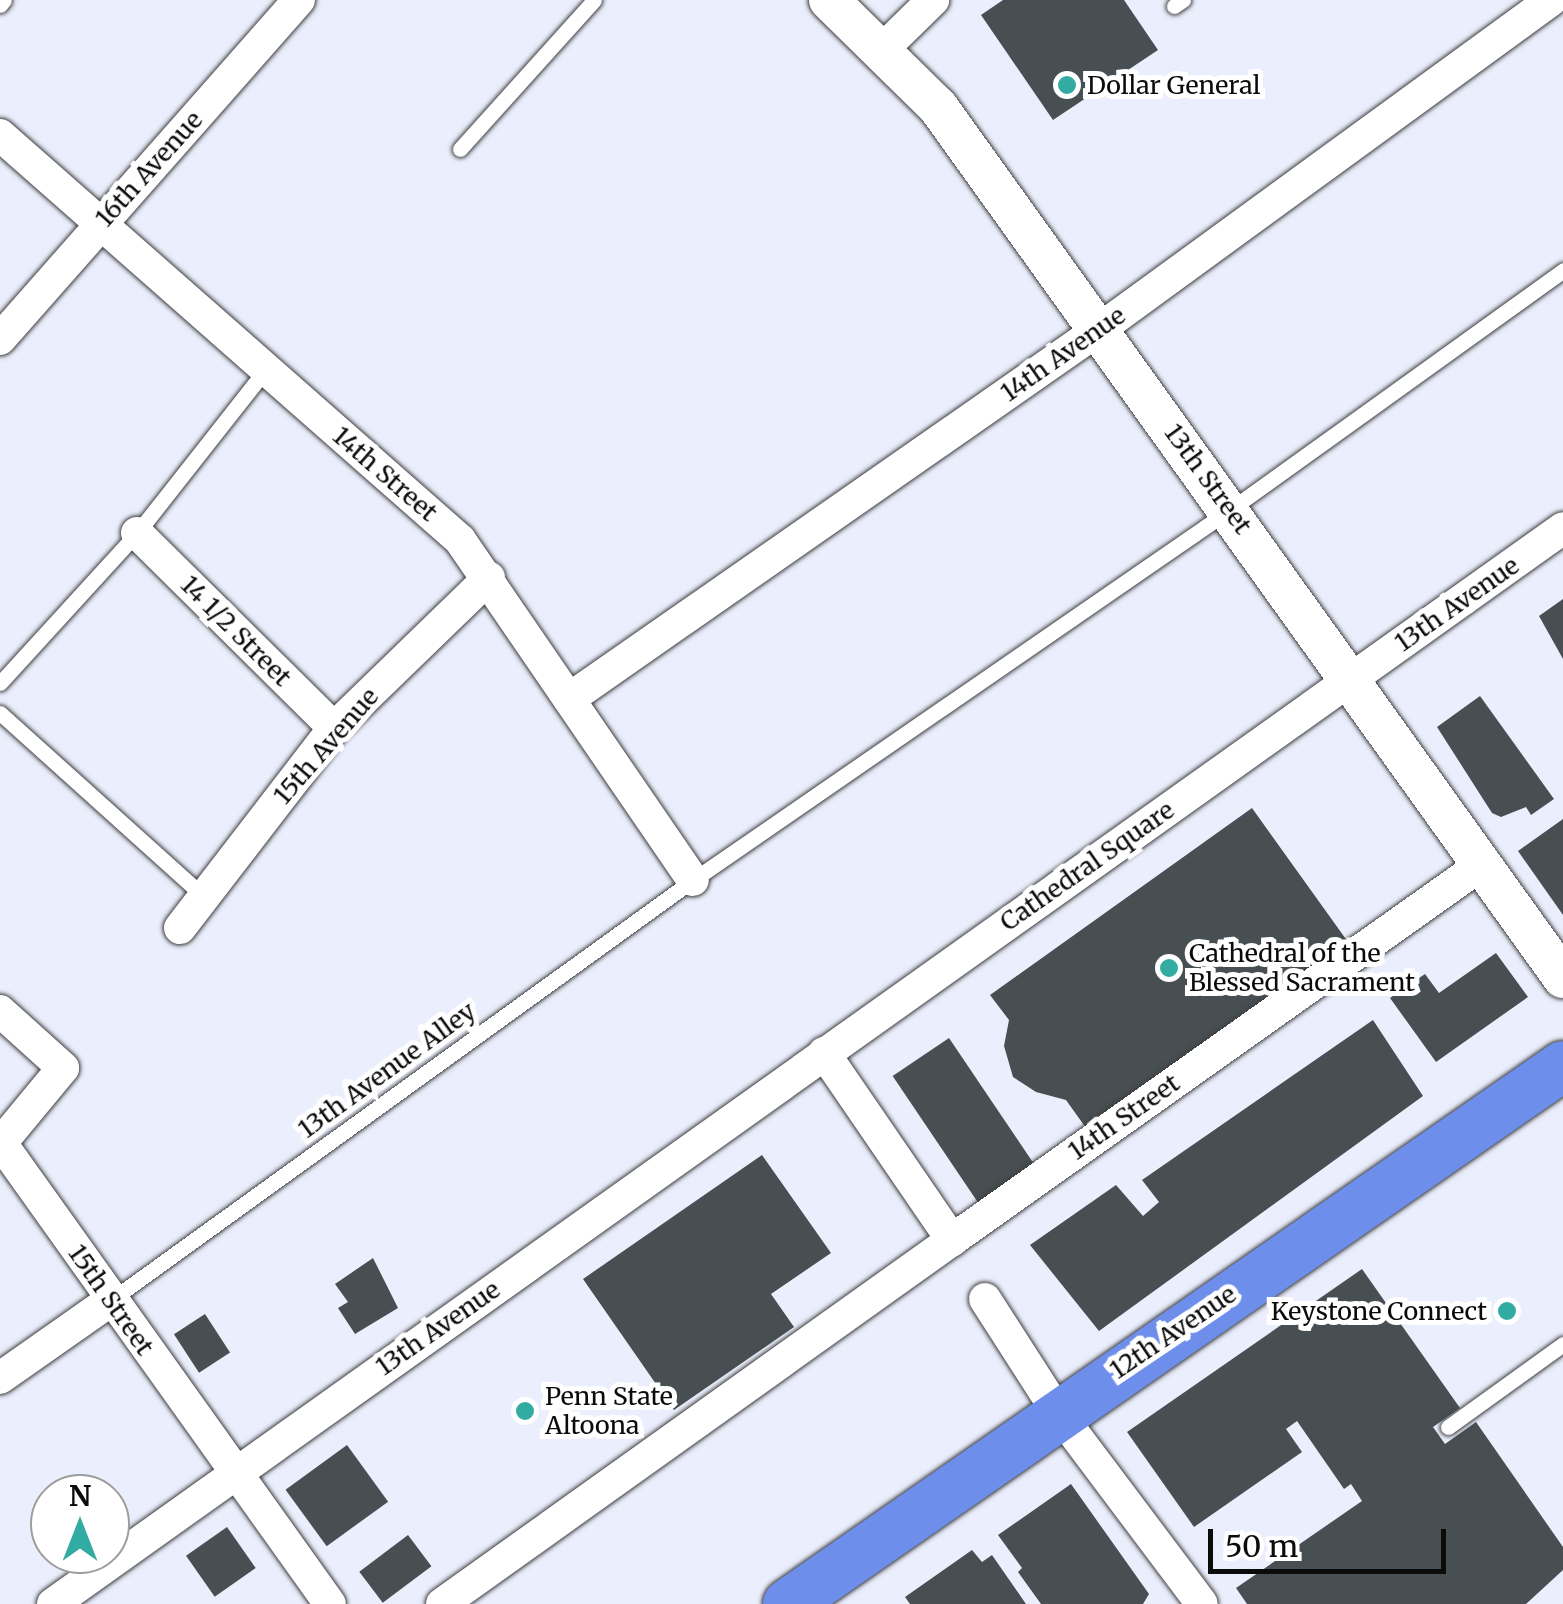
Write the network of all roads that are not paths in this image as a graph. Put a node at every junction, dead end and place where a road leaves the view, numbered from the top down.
1 (300, 0) edge
2 (594, 0) edge
3 (829, 0) edge
4 (933, 0) edge
5 (1551, 0) edge
6 (884, 48) junction
7 (0, 135) edge
8 (460, 149) dead end
9 (101, 223) junction
10 (1563, 270) edge
11 (1097, 330) junction
12 (0, 339) edge
13 (266, 369) junction
14 (1231, 509) junction
15 (1563, 528) edge
16 (137, 533) junction
17 (489, 578) junction
18 (1350, 680) junction
19 (0, 683) edge
20 (568, 699) junction
21 (0, 713) edge
22 (334, 728) junction
23 (1481, 865) junction
24 (693, 880) junction
25 (203, 896) junction
26 (180, 928) dead end
27 (1563, 978) edge
28 (0, 1012) edge
29 (824, 1053) junction
30 (1563, 1066) edge
31 (952, 1240) junction
32 (112, 1300) junction
33 (985, 1300) dead end
34 (1563, 1344) edge
35 (0, 1378) edge
36 (1056, 1411) junction
37 (1448, 1427) dead end
38 (232, 1473) junction
39 (53, 1604) edge
40 (330, 1604) edge
41 (442, 1604) edge
42 (788, 1604) edge
43 (1202, 1604) edge

1 - 9 street, 16th Avenue
2 - 8 lane
3 - 6 street, 13th Street
4 - 6 street
5 - 11 street, 14th Avenue
6 - 11 street, 13th Street
7 - 9 street, 14th Street
9 - 12 street, 16th Avenue
9 - 13 street, 14th Street
10 - 14 lane, 13th Avenue Alley
11 - 14 street, 13th Street
11 - 20 street, 14th Avenue
13 - 16 lane
13 - 17 street, 14th Street
14 - 18 street, 13th Street
14 - 24 lane, 13th Avenue Alley
15 - 18 street, 13th Avenue
16 - 19 lane
16 - 22 street, 14 1/2 Street
17 - 20 street, 14th Street
17 - 22 street, 15th Avenue
18 - 23 street, 13th Street
18 - 29 street, Cathedral Square
20 - 24 street, 14th Street
21 - 25 lane
22 - 25 street, 15th Avenue
23 - 27 street, 13th Street
23 - 31 street, 14th Street
24 - 32 lane, 13th Avenue Alley
25 - 26 street, 15th Avenue
28 - 32 street, 15th Street
29 - 31 street
29 - 38 street, 13th Avenue
30 - 36 main road, 12th Avenue
31 - 41 street, 14th Street
32 - 35 street
32 - 38 street, 15th Street
33 - 36 street
34 - 37 lane
36 - 42 main road, 12th Avenue
36 - 43 street
38 - 39 street, 13th Avenue
38 - 40 street, 15th Street

